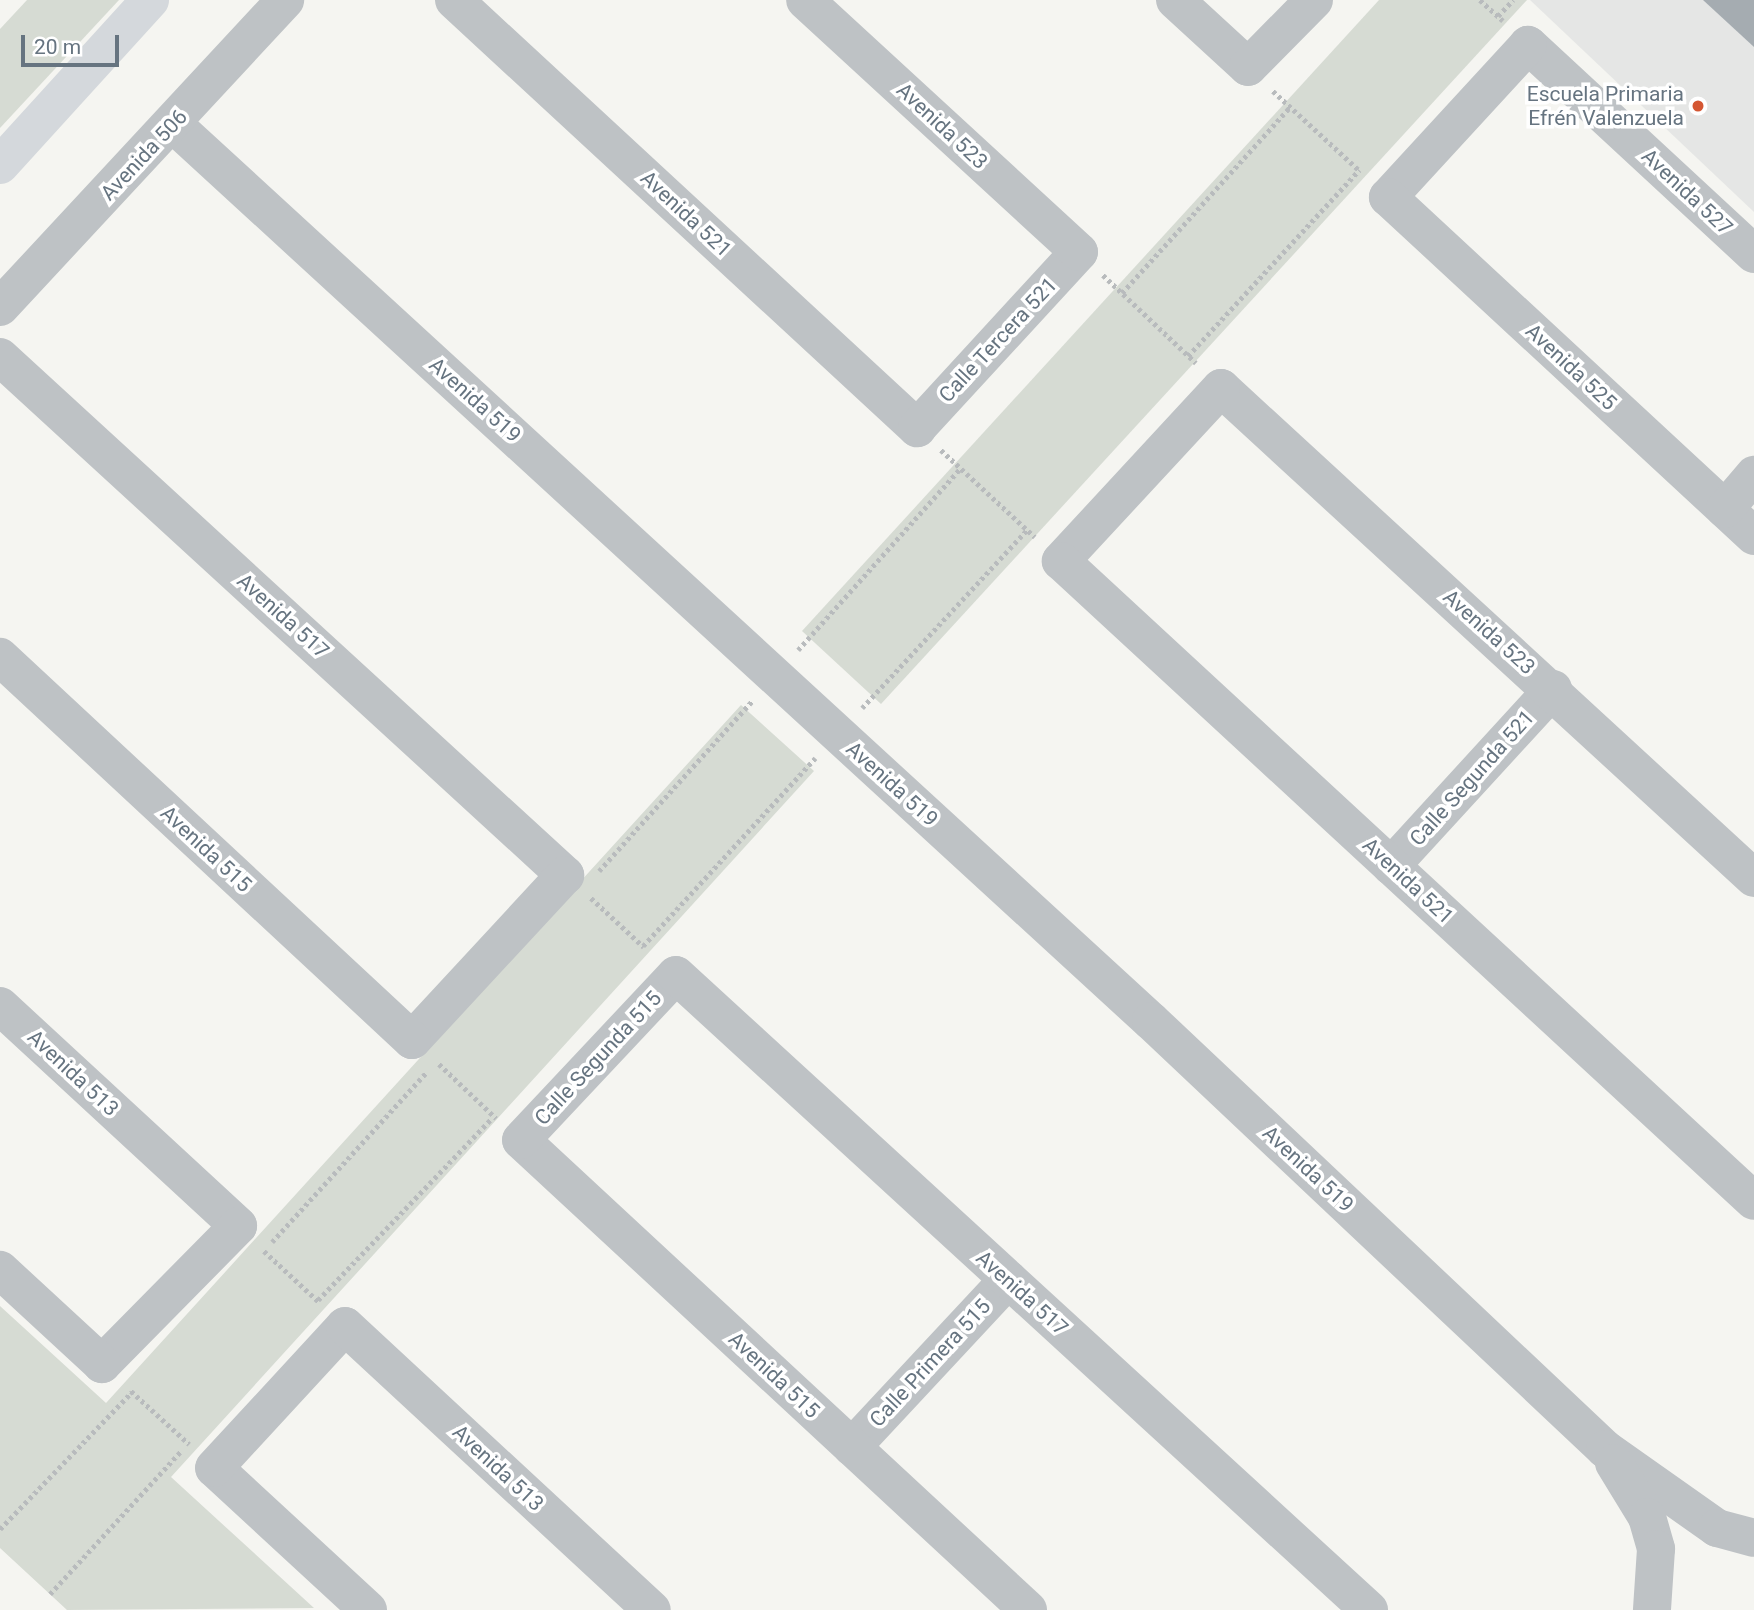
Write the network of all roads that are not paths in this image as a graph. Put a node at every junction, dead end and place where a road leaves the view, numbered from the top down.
1 (150, 0) edge
2 (285, 0) edge
3 (454, 0) edge
4 (805, 0) edge
5 (1175, 0) edge
6 (1314, 0) edge
7 (173, 124) junction
8 (0, 165) edge
9 (1388, 197) joint
10 (1079, 252) joint
11 (1754, 254) edge
12 (0, 307) edge
13 (0, 357) edge
14 (917, 428) joint
15 (1754, 475) edge
16 (1725, 509) junction
17 (1754, 536) edge
18 (1061, 561) joint
19 (0, 657) edge
20 (1553, 690) junction
21 (1391, 866) junction
22 (1754, 878) edge
23 (676, 975) joint
24 (0, 1006) edge
25 (424, 1051) joint
26 (508, 1128) joint
27 (1754, 1201) edge
28 (0, 1269) edge
29 (1008, 1280) junction
30 (852, 1447) junction
31 (1605, 1449) junction
32 (1754, 1538) edge
33 (368, 1610) edge
34 (652, 1610) edge
35 (1028, 1610) edge
36 (1368, 1610) edge
37 (1652, 1610) edge

1 - 8 main road
2 - 7 street, Avenida 506
3 - 14 street, Avenida 521
4 - 10 street, Avenida 523
5 - 6 street
7 - 12 street, Avenida 506
7 - 31 street, Avenida 519
9 - 11 street, Avenida 527
9 - 16 street, Avenida 525
10 - 14 street, Calle Tercera 521
13 - 25 street, Avenida 517
15 - 16 street
16 - 17 street, Avenida 525
18 - 20 street, Avenida 523
18 - 21 street, Avenida 521
19 - 25 street, Avenida 515
20 - 21 street, Calle Segunda 521
20 - 22 street, Avenida 523
21 - 27 street, Avenida 521
23 - 26 street, Calle Segunda 515
23 - 29 street, Avenida 517
24 - 28 street, Avenida 513
26 - 30 street, Avenida 515
29 - 30 street, Calle Primera 515
29 - 36 street, Avenida 517
30 - 35 street, Avenida 515
31 - 32 street, Avenida 519
31 - 37 street, Avenida 519
33 - 34 street, Avenida 513

